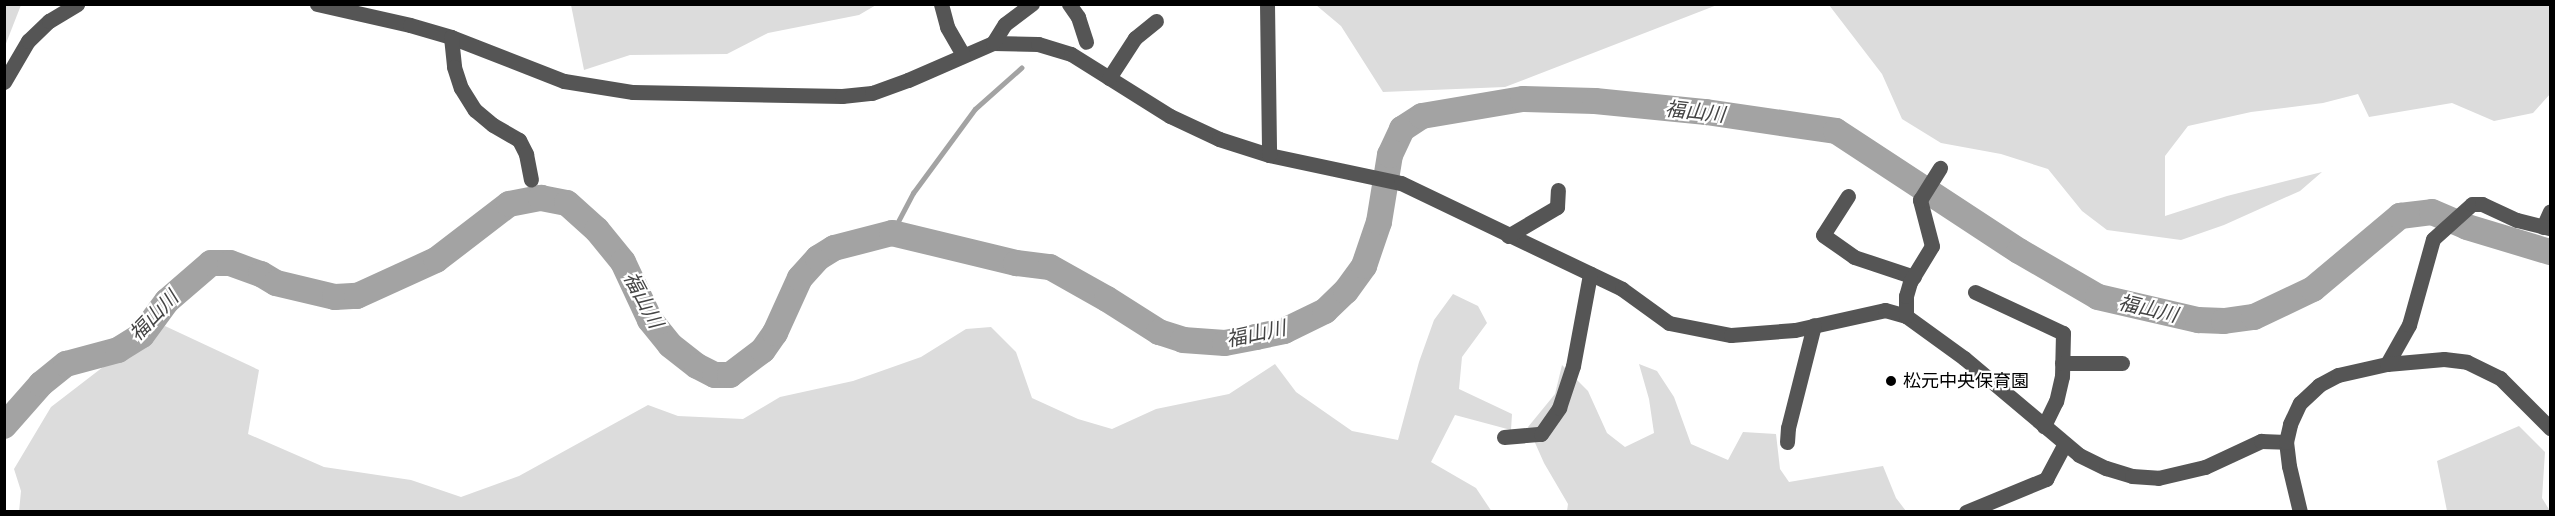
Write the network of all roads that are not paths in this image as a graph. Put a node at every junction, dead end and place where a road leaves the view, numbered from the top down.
1 (77, 4) edge
2 (318, 4) edge
3 (940, 4) edge
4 (1032, 4) edge
5 (1069, 4) edge
6 (1267, 4) edge
7 (1156, 21) dead end
8 (451, 37) junction
9 (993, 42) junction
10 (1086, 42) dead end
11 (963, 55) junction
12 (1109, 78) junction
13 (4, 82) edge
14 (1269, 155) junction
15 (1940, 168) dead end
16 (531, 180) dead end
17 (1558, 190) dead end
18 (1848, 196) dead end
19 (2550, 211) edge
20 (2546, 228) edge
21 (1508, 236) junction
22 (1590, 274) junction
23 (1914, 277) junction
24 (1974, 292) dead end
25 (1906, 316) junction
26 (1814, 325) junction
27 (2062, 363) junction
28 (2122, 363) dead end
29 (2387, 364) junction
30 (2044, 426) junction
31 (2550, 428) edge
32 (1504, 437) dead end
33 (1787, 442) dead end
34 (2286, 442) junction
35 (2065, 444) junction
36 (1966, 512) edge
37 (2300, 512) edge

1 - 13 street
2 - 8 street
3 - 11 street
4 - 9 street
5 - 10 street
6 - 14 street
7 - 12 street
8 - 11 street
8 - 16 street
9 - 11 street
9 - 12 street
12 - 14 street
14 - 21 street
15 - 23 street
17 - 21 street
18 - 23 street
19 - 20 street
20 - 29 street
21 - 22 street
22 - 26 street
22 - 32 street
23 - 25 street
24 - 27 street
25 - 26 street
25 - 30 street
26 - 33 street
27 - 28 street
27 - 30 street
29 - 31 street
29 - 34 street
30 - 35 street
34 - 35 street
34 - 37 street
35 - 36 street

